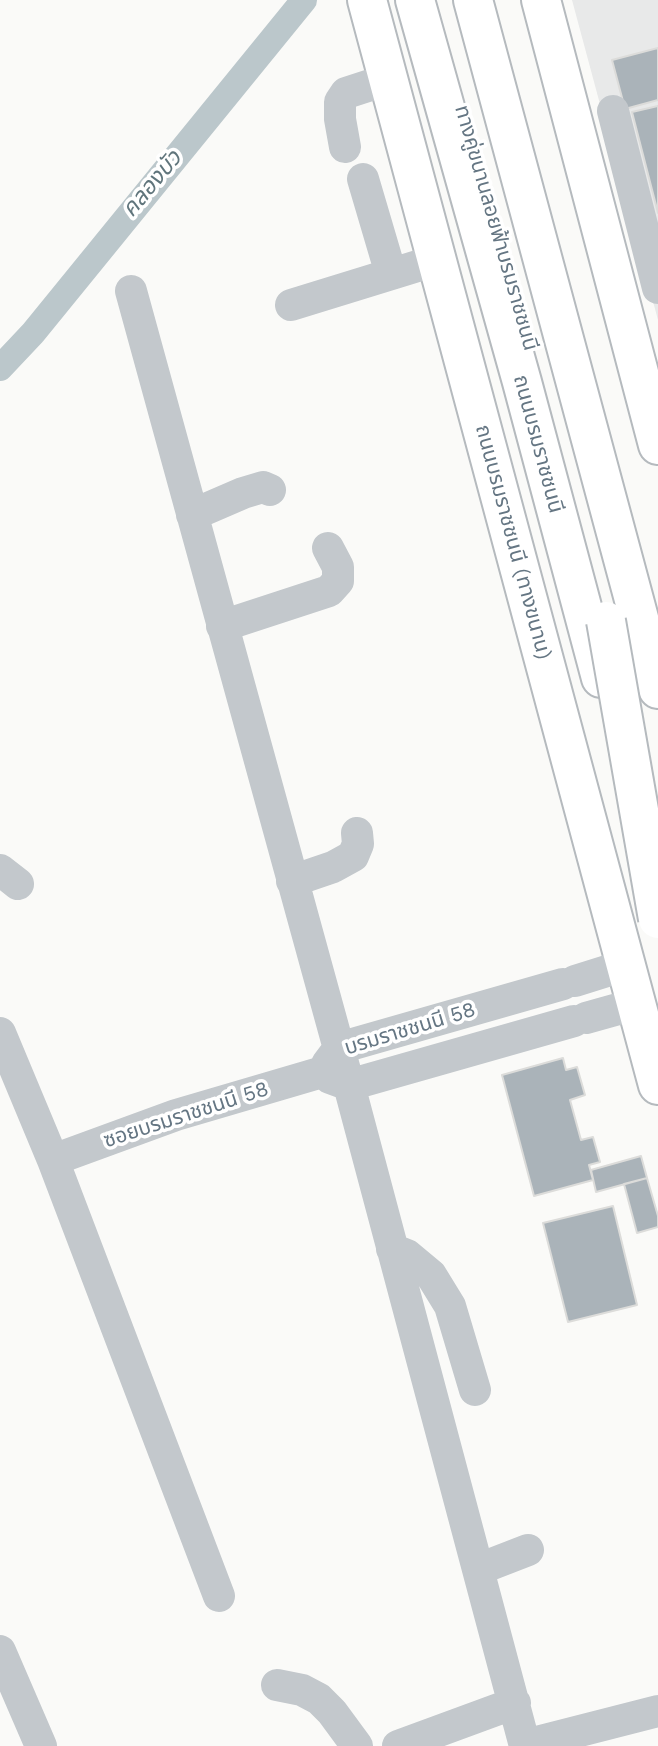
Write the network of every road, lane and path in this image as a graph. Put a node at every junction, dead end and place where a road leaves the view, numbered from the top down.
1 (367, 0) edge
2 (415, 0) edge
3 (433, 0) edge
4 (473, 0) edge
5 (488, 0) edge
6 (541, 0) edge
7 (389, 79) junction
8 (613, 111) dead end
9 (345, 147) dead end
10 (363, 179) dead end
11 (437, 260) junction
12 (391, 274) junction
13 (658, 288) edge
14 (131, 291) dead end
15 (291, 305) dead end
16 (658, 445) edge
17 (270, 490) dead end
18 (192, 515) junction
19 (328, 548) dead end
20 (634, 623) edge
21 (222, 626) junction
22 (658, 669) edge
23 (658, 689) edge
24 (658, 821) edge
25 (356, 833) dead end
26 (292, 881) junction
27 (658, 890) edge
28 (658, 919) edge
29 (626, 965) junction
30 (636, 1004) junction
31 (0, 1033) edge
32 (339, 1048) junction
33 (319, 1073) junction
34 (349, 1085) junction
35 (658, 1085) edge
36 (53, 1160) junction
37 (392, 1250) junction
38 (475, 1390) dead end
39 (528, 1550) dead end
40 (479, 1569) junction
41 (219, 1595) dead end
42 (0, 1651) edge
43 (277, 1685) dead end
44 (515, 1703) junction
45 (658, 1711) edge
46 (583, 1739) edge
47 (41, 1746) edge
48 (357, 1746) edge
49 (398, 1746) edge
50 (525, 1746) edge

1 - 7 main road, ถนนบรมราชชนนี (ทางขนาน)
2 - 27 main road, ถนนบรมราชชนนี
3 - 20 main road, ทางคู่ขนานลอยฟ้าบรมราชชนนี
4 - 20 main road, ทางคู่ขนานลอยฟ้าบรมราชชนนี
5 - 20 main road
6 - 16 main road
7 - 9 street
7 - 11 main road, ถนนบรมราชชนนี (ทางขนาน)
8 - 13 street
10 - 12 street
11 - 12 street
11 - 29 main road, ถนนบรมราชชนนี (ทางขนาน)
12 - 15 street
14 - 18 street
17 - 18 street
18 - 21 street
19 - 21 street
20 - 22 main road
20 - 23 main road, ทางคู่ขนานลอยฟ้าบรมราชชนนี
20 - 24 main road, ทางคู่ขนานลอยฟ้าบรมราชชนนี, bridge
20 - 28 main road, bridge
21 - 26 street
25 - 26 street
26 - 32 street
29 - 30 main road, ถนนบรมราชชนนี (ทางขนาน)
29 - 32 street, บรมราชชนนี 58
30 - 34 street, บรมราชชนนี 58
30 - 35 main road, ถนนบรมราชชนนี (ทางขนาน)
31 - 36 street
32 - 33 street, บรมราชชนนี 58
32 - 34 street
33 - 34 street, บรมราชชนนี 58
33 - 36 street, ซอยบรมราชชนนี 58
34 - 37 street
36 - 41 street
37 - 38 street
37 - 40 street
39 - 40 street
40 - 44 street
42 - 47 street
43 - 48 street
44 - 49 street
44 - 50 street
45 - 46 street
46 - 50 street

